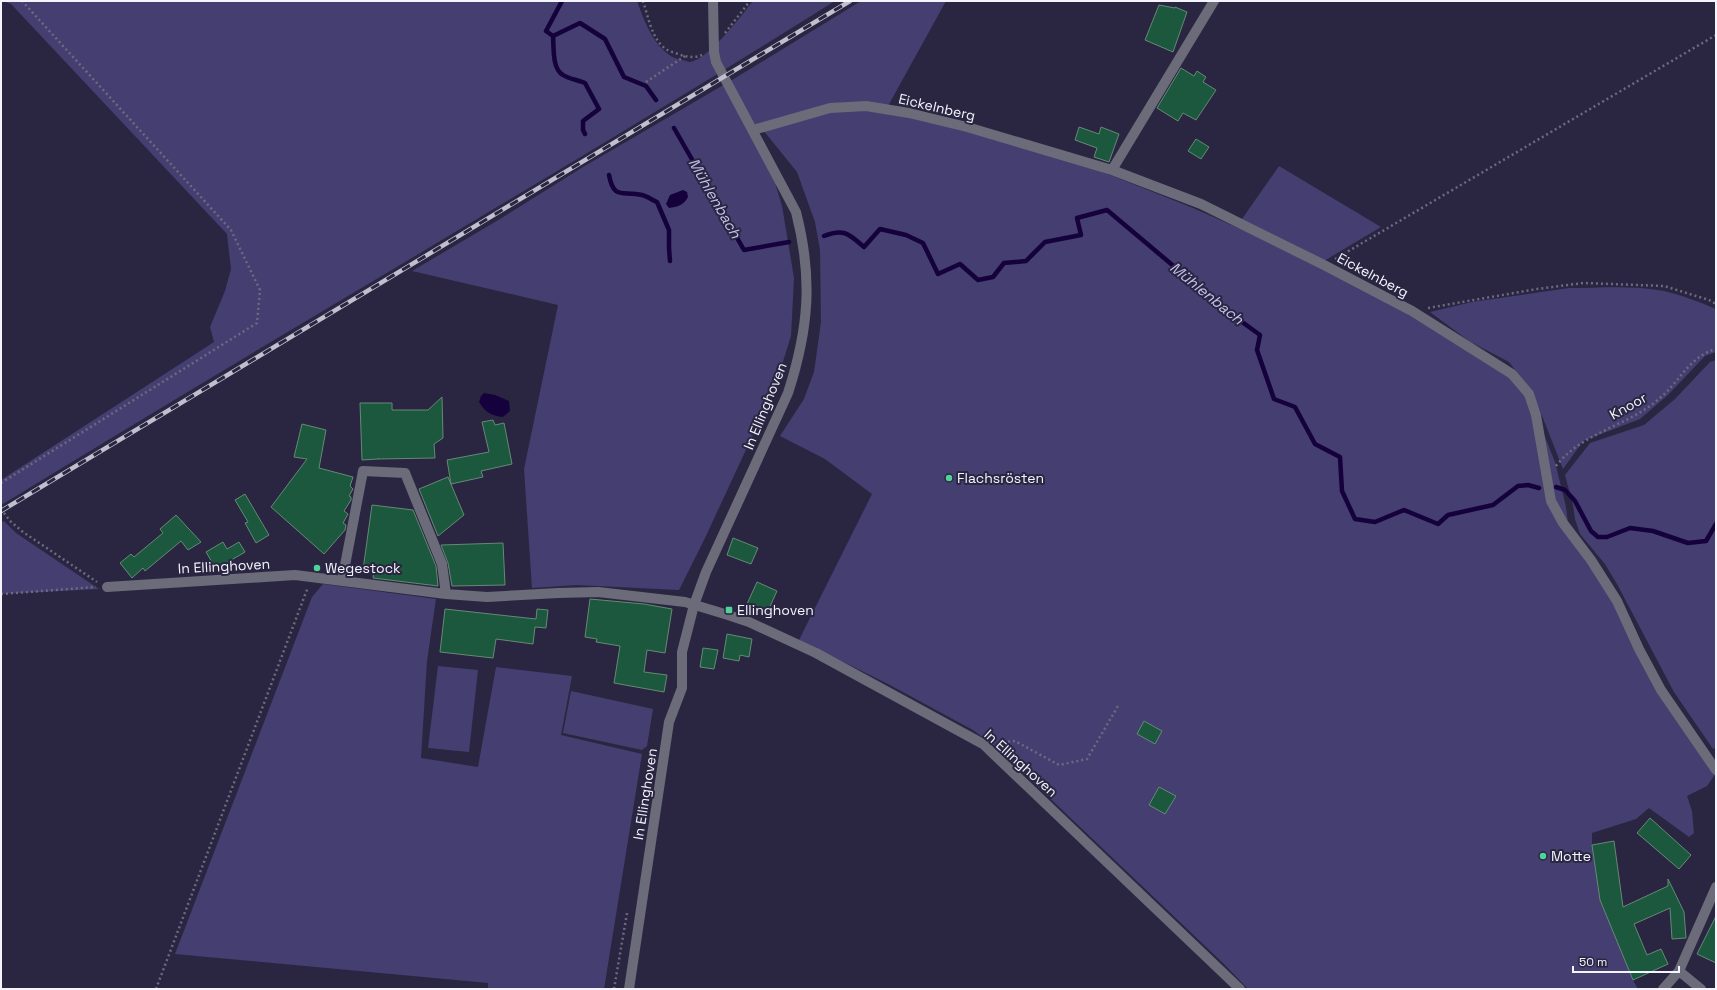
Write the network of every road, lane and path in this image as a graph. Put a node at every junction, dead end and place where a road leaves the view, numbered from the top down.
1 (22, 1) edge
2 (643, 1) edge
3 (713, 1) edge
4 (750, 1) edge
5 (1214, 1) edge
6 (1716, 35) edge
7 (714, 39) junction
8 (714, 52) junction
9 (685, 56) junction
10 (646, 82) dead end
11 (753, 130) junction
12 (1112, 170) junction
13 (1324, 265) junction
14 (1716, 304) edge
15 (1412, 311) junction
16 (1716, 349) edge
17 (1547, 477) junction
18 (1, 483) edge
19 (1, 509) edge
20 (312, 577) junction
21 (342, 581) junction
22 (107, 587) junction
23 (1, 594) edge
24 (446, 594) junction
25 (694, 605) junction
26 (1118, 706) dead end
27 (983, 744) junction
28 (1716, 770) edge
29 (1716, 887) edge
30 (1679, 971) junction
31 (156, 989) edge
32 (629, 989) edge
33 (1240, 989) edge
34 (1663, 989) edge
35 (1701, 989) edge

1 - 18 path
2 - 9 path
3 - 7 street
4 - 7 path
5 - 12 street
6 - 13 path
7 - 8 street
8 - 9 path
8 - 11 street
9 - 10 path
11 - 12 street, Eickelnberg
11 - 25 street, In Ellinghoven
12 - 13 street, Eickelnberg
13 - 15 street, Eickelnberg
14 - 15 path
15 - 17 street, Eickelnberg
16 - 17 path, Knoor
17 - 28 street, Eickelnberg
19 - 22 path
20 - 21 street, In Ellinghoven
20 - 22 street, In Ellinghoven
20 - 31 path
21 - 24 street, In Ellinghoven
21 - 24 street
22 - 23 path
24 - 25 street, In Ellinghoven
25 - 27 street, In Ellinghoven
25 - 32 street, In Ellinghoven
26 - 27 path
27 - 33 street, In Ellinghoven
29 - 30 street
30 - 34 street
30 - 35 street

